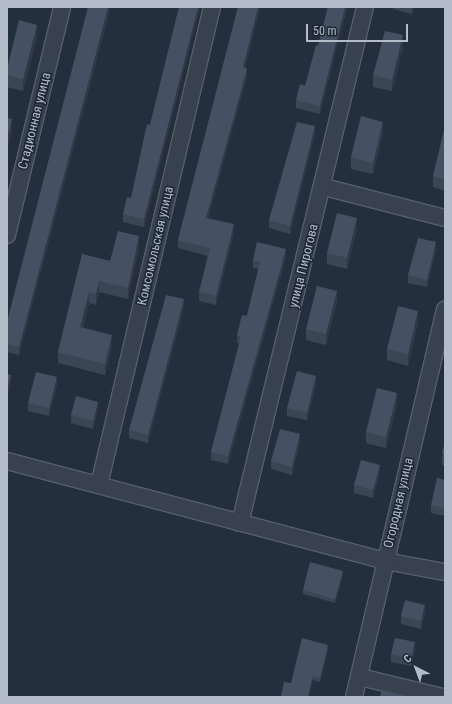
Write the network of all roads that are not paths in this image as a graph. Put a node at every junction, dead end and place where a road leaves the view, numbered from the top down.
1 (62, 7) edge
2 (212, 7) edge
3 (364, 7) edge
4 (324, 187) junction
5 (445, 218) edge
6 (7, 235) edge
7 (445, 310) edge
8 (7, 461) edge
9 (99, 485) junction
10 (240, 523) junction
11 (385, 561) junction
12 (445, 572) edge
13 (360, 677) junction
14 (354, 697) edge
15 (442, 697) edge

1 - 6 street, Стадионная улица
2 - 9 street, Комсомольская улица
3 - 4 street, улица Пирогова
4 - 5 street
4 - 10 street, улица Пирогова
7 - 11 street, Огородная улица
8 - 9 street
9 - 10 street
10 - 11 street
11 - 12 street
11 - 13 street, Огородная улица
13 - 14 street, Огородная улица
13 - 15 street

